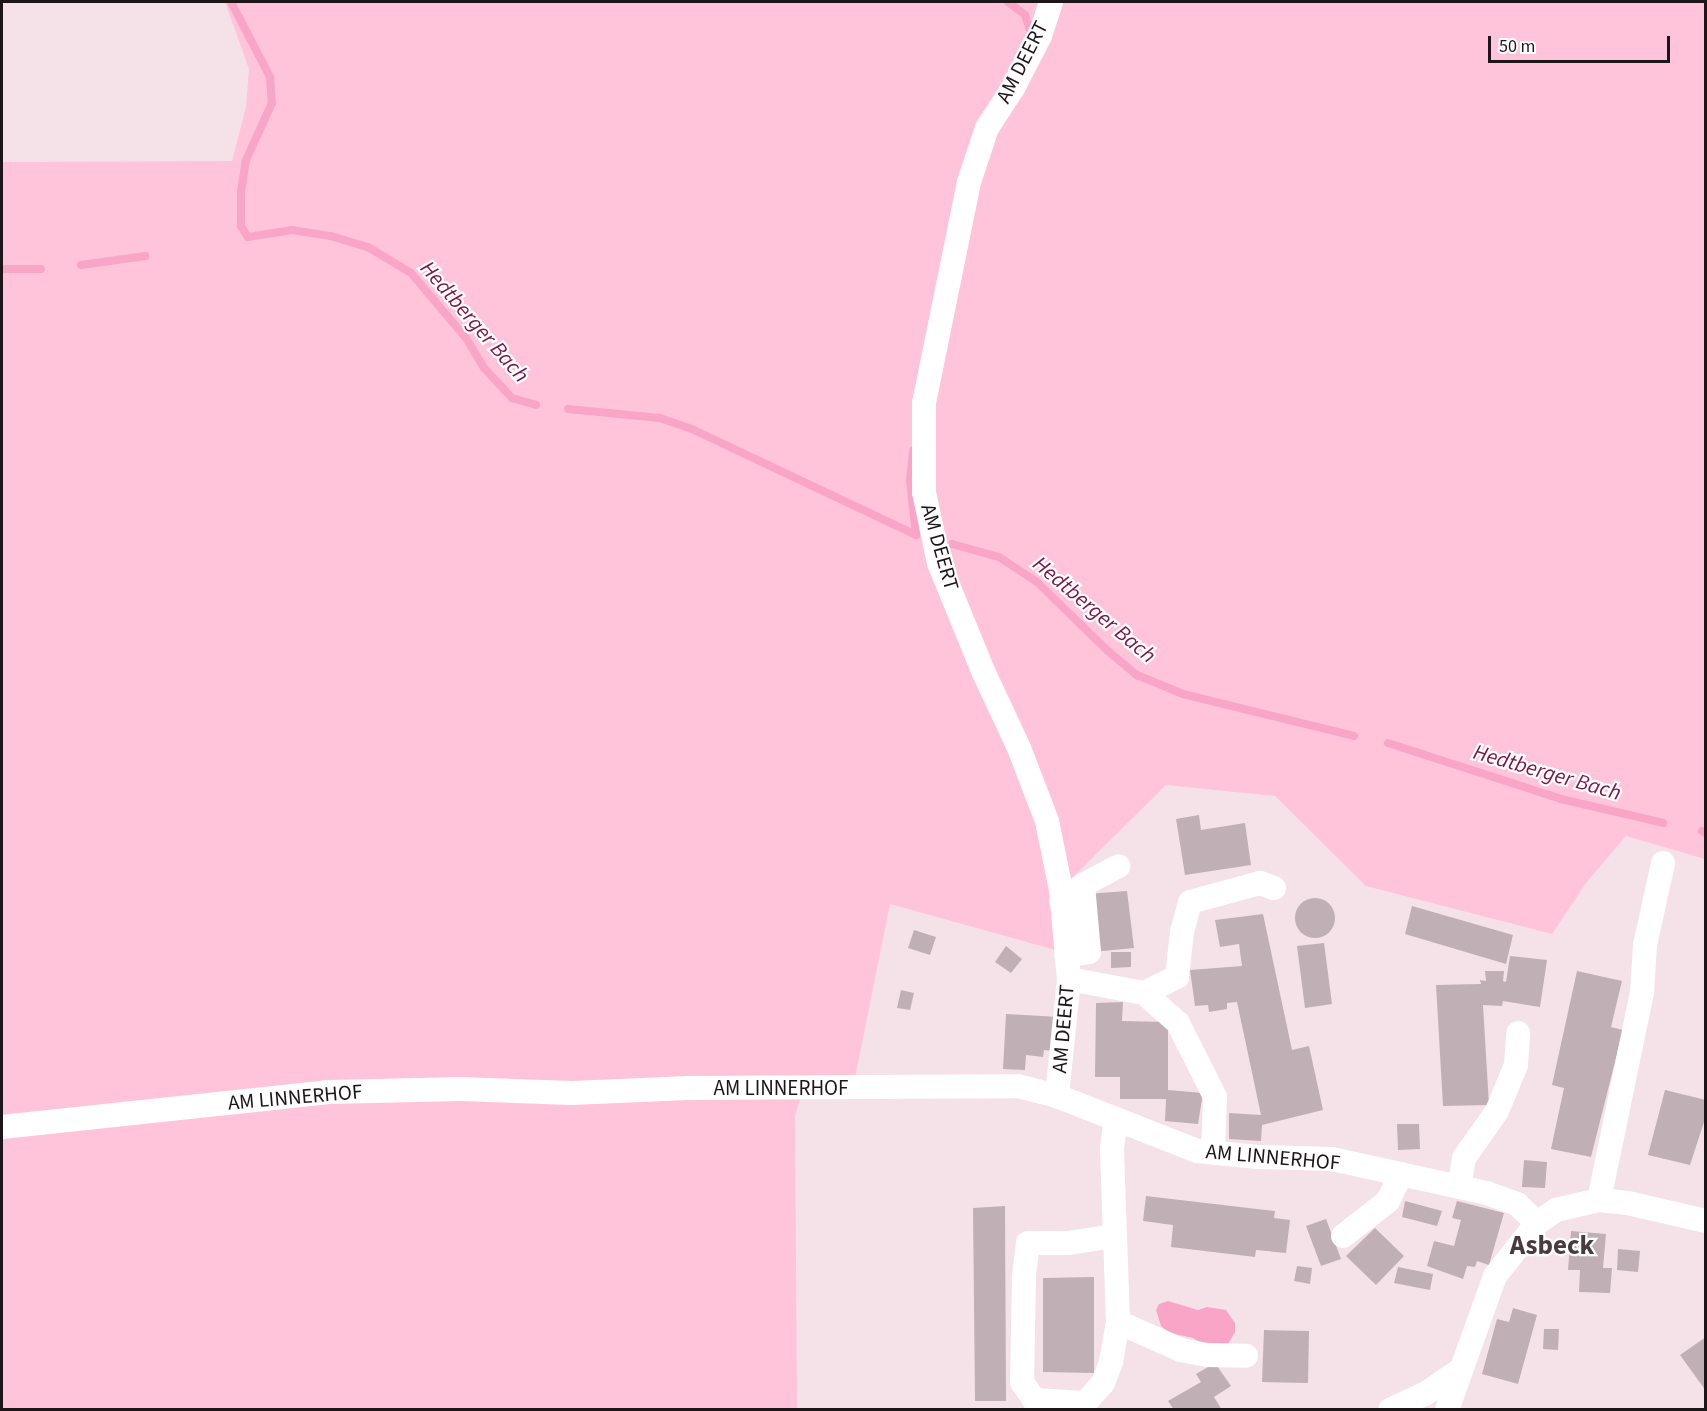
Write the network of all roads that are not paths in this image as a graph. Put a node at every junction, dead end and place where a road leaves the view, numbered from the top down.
1 (1051, 2) edge
2 (1663, 863) dead end
3 (1118, 866) dead end
4 (1083, 885) junction
5 (1274, 888) dead end
6 (1061, 901) junction
7 (1067, 967) junction
8 (1144, 993) junction
9 (1518, 1033) dead end
10 (1057, 1096) junction
11 (1116, 1120) junction
12 (2, 1127) edge
13 (1213, 1152) junction
14 (1401, 1174) junction
15 (1459, 1187) junction
16 (1599, 1200) junction
17 (1706, 1221) edge
18 (1537, 1223) junction
19 (1114, 1236) junction
20 (1343, 1236) dead end
21 (1118, 1322) junction
22 (1246, 1356) dead end
23 (1460, 1370) junction
24 (1390, 1410) edge
25 (1448, 1410) edge

1 - 6 street, AM DEERT
2 - 16 street
3 - 4 street
4 - 6 street
4 - 7 street
5 - 8 street
6 - 7 street, AM DEERT
7 - 8 street
7 - 10 street, AM DEERT
8 - 13 street
9 - 15 street
10 - 11 street, AM LINNERHOF
10 - 12 street, AM LINNERHOF
11 - 13 street, AM LINNERHOF
11 - 19 street
13 - 14 street, AM LINNERHOF
14 - 15 street, AM LINNERHOF
14 - 20 street
15 - 18 street, AM LINNERHOF
16 - 17 street
16 - 18 street
18 - 23 street
19 - 21 street
19 - 21 street
21 - 22 street
23 - 24 street
23 - 25 street

